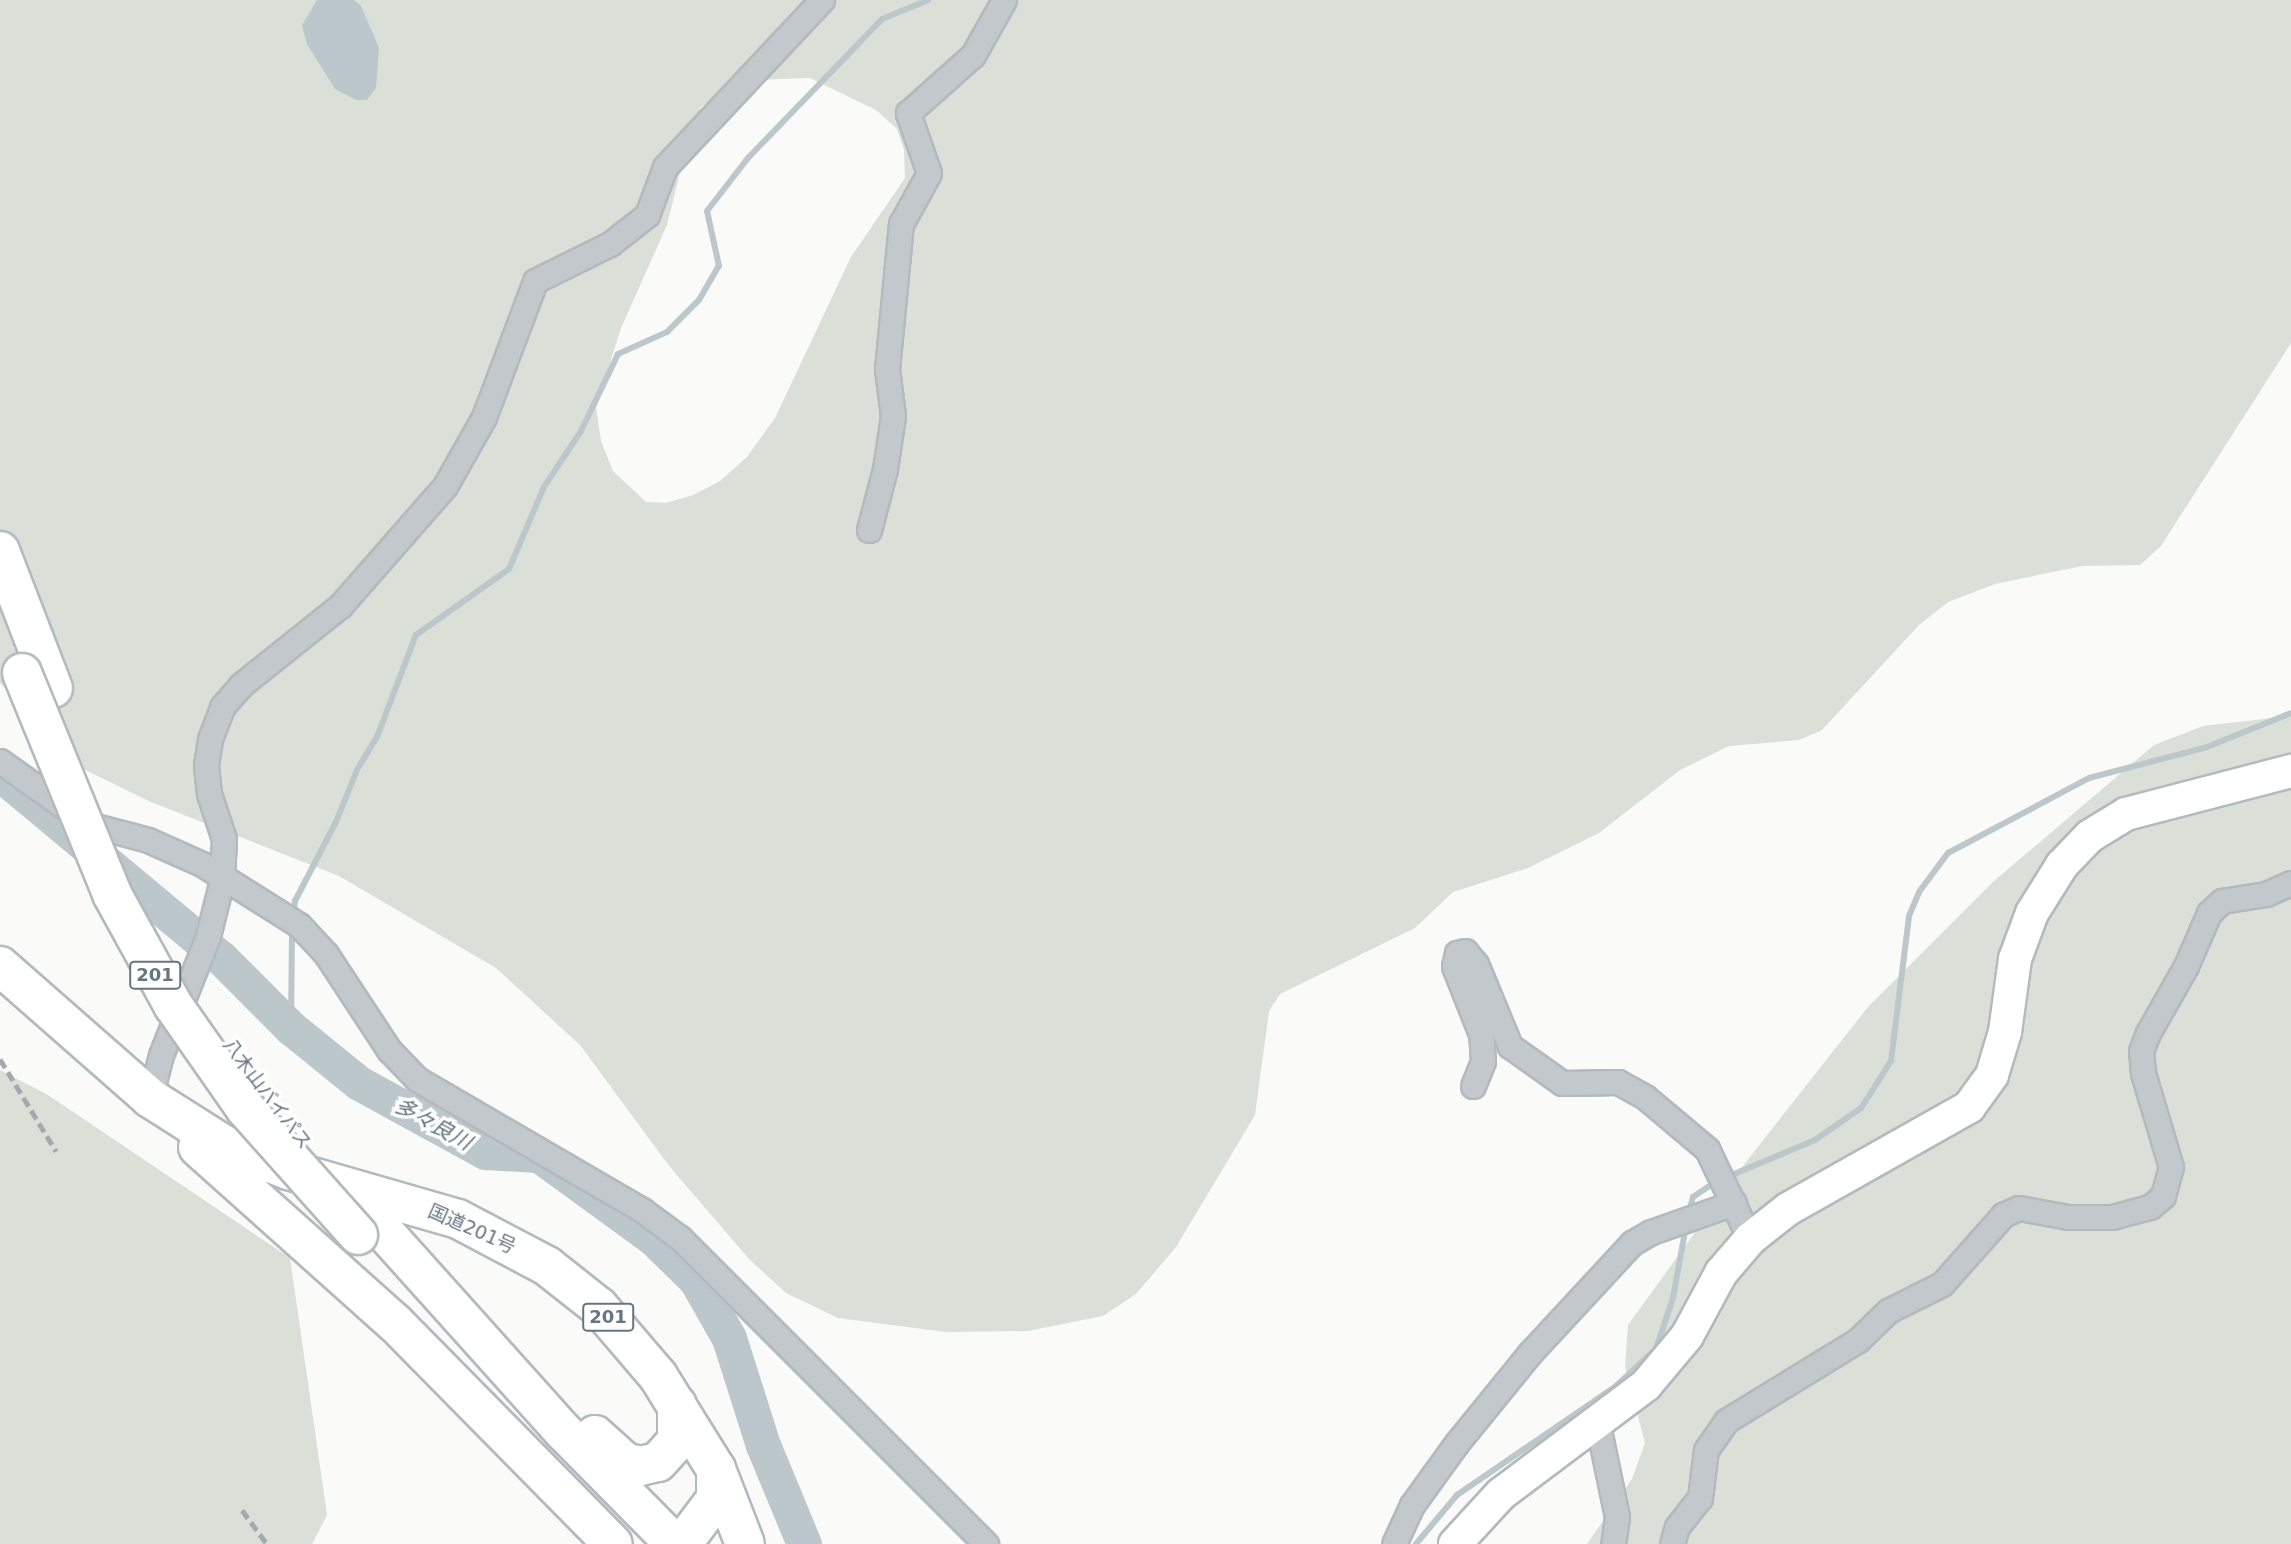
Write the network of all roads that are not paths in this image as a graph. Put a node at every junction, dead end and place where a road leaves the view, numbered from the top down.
1 (1004, 0) edge
2 (825, 2) edge
3 (869, 530) dead end
4 (0, 551) edge
5 (0, 617) edge
6 (38, 680) junction
7 (0, 761) edge
8 (2291, 771) edge
9 (222, 880) junction
10 (2291, 883) edge
11 (0, 966) edge
12 (1473, 1086) dead end
13 (150, 1098) junction
14 (288, 1170) junction
15 (1734, 1203) junction
16 (273, 1211) junction
17 (366, 1215) junction
18 (1750, 1239) junction
19 (493, 1353) junction
20 (677, 1405) junction
21 (1598, 1425) junction
22 (716, 1469) junction
23 (613, 1544) edge
24 (648, 1544) edge
25 (675, 1544) edge
26 (682, 1544) edge
27 (745, 1544) edge
28 (986, 1544) edge
29 (1394, 1544) edge
30 (1455, 1544) edge
31 (1612, 1544) edge
32 (1672, 1544) edge

1 - 3 street
2 - 9 street
4 - 6 highway, 八木山バイパス / 201
5 - 6 highway, 八木山バイパス / 201
6 - 17 highway, 八木山バイパス / 201
7 - 9 street
8 - 18 street
9 - 13 street
9 - 28 street
10 - 32 street
11 - 13 highway, 国道201号 / 201
12 - 15 street
13 - 14 highway, 国道201号 / 201
13 - 16 highway, 国道201号 / 201
14 - 16 highway
14 - 17 highway, 国道201号 / 201
15 - 18 street
15 - 29 street
16 - 17 highway
16 - 23 highway, 国道201号 / 201
17 - 19 highway, 八木山バイパス / 201
17 - 20 highway, 国道201号 / 201
17 - 24 highway, 八木山バイパス / 201
18 - 21 street
19 - 20 highway
19 - 25 highway, 八木山バイパス / 201
20 - 22 highway, 国道201号 / 201
21 - 30 street
21 - 31 street
22 - 26 highway
22 - 27 highway, 国道201号 / 201

